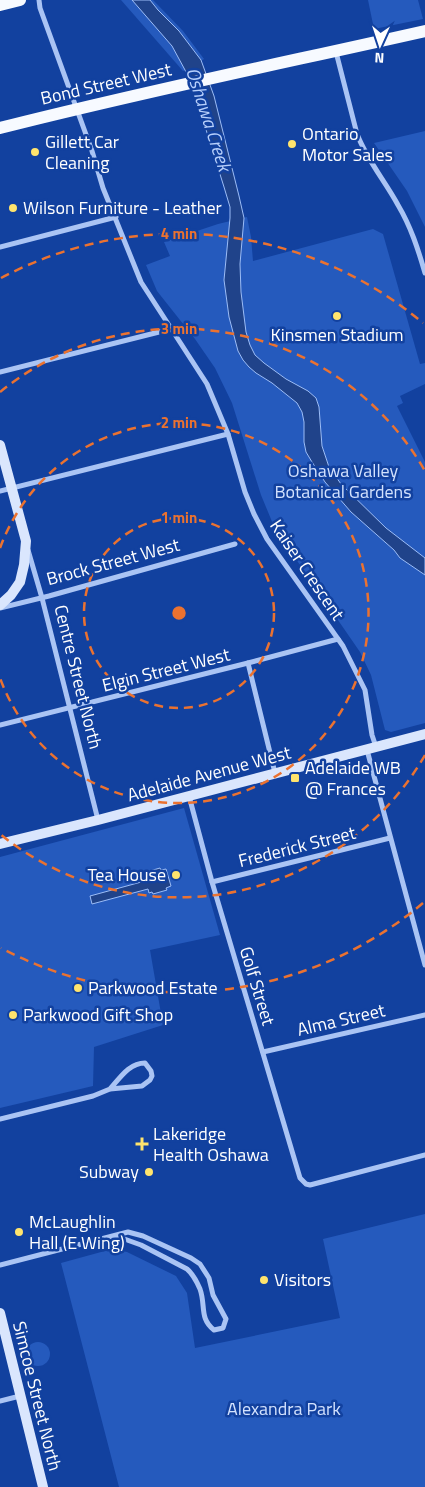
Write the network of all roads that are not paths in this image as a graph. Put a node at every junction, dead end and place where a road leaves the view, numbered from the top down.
1 (20, 0) edge
2 (39, 0) edge
3 (0, 5) edge
4 (425, 31) edge
5 (336, 52) junction
6 (77, 108) junction
7 (0, 128) edge
8 (116, 217) junction
9 (0, 246) edge
10 (425, 273) edge
11 (170, 329) junction
12 (0, 372) edge
13 (228, 434) junction
14 (0, 445) edge
15 (12, 488) junction
16 (0, 491) edge
17 (26, 541) junction
18 (235, 544) dead end
19 (20, 582) joint
20 (42, 598) junction
21 (0, 606) edge
22 (338, 639) junction
23 (248, 663) junction
24 (69, 708) junction
25 (0, 726) edge
26 (424, 736) edge
27 (371, 748) junction
28 (275, 773) junction
29 (189, 796) junction
30 (98, 820) junction
31 (390, 838) junction
32 (0, 844) edge
33 (212, 882) junction
34 (425, 965) edge
35 (425, 1015) edge
36 (263, 1052) junction
37 (110, 1089) junction
38 (0, 1119) edge
39 (425, 1156) edge
40 (116, 1236) junction
41 (0, 1265) edge
42 (0, 1313) edge
43 (20, 1396) junction
44 (0, 1400) edge
45 (43, 1487) edge

1 - 3 main road
2 - 6 street, Kaiser Crescent
4 - 5 main road, Bond Street West
5 - 6 main road, Bond Street West
5 - 10 street
6 - 7 main road, Bond Street West
6 - 8 street, Kaiser Crescent
8 - 9 street
8 - 11 street, Kaiser Crescent
11 - 12 street
11 - 13 street, Kaiser Crescent
13 - 15 street
13 - 22 street, Kaiser Crescent
14 - 15 main road, Centre Street North
15 - 16 street
15 - 17 main road, Centre Street North
17 - 19 main road, Centre Street North
17 - 20 street, Centre Street North
18 - 20 street, Brock Street West
19 - 21 main road, Brock Street West
20 - 21 street, Brock Street West
20 - 24 street, Centre Street North
22 - 23 street, Elgin Street West
22 - 27 street, Kaiser Crescent
23 - 24 street, Elgin Street West
23 - 28 street
24 - 25 street, Elgin Street West
24 - 30 street, Centre Street North
26 - 27 main road, Adelaide Avenue West
27 - 28 main road, Adelaide Avenue West
27 - 31 street, Kaiser Crescent
28 - 29 main road, Adelaide Avenue West
29 - 30 main road, Adelaide Avenue West
29 - 33 street, Golf Street
30 - 32 main road, Adelaide Avenue West
31 - 33 street, Frederick Street
31 - 34 street, Kaiser Crescent
33 - 36 street, Golf Street
35 - 36 street, Alma Street
36 - 39 street, Golf Street
37 - 37 street
37 - 38 street
40 - 40 street
40 - 41 street
42 - 43 main road, Simcoe Street North
43 - 44 street
43 - 45 main road, Simcoe Street North

